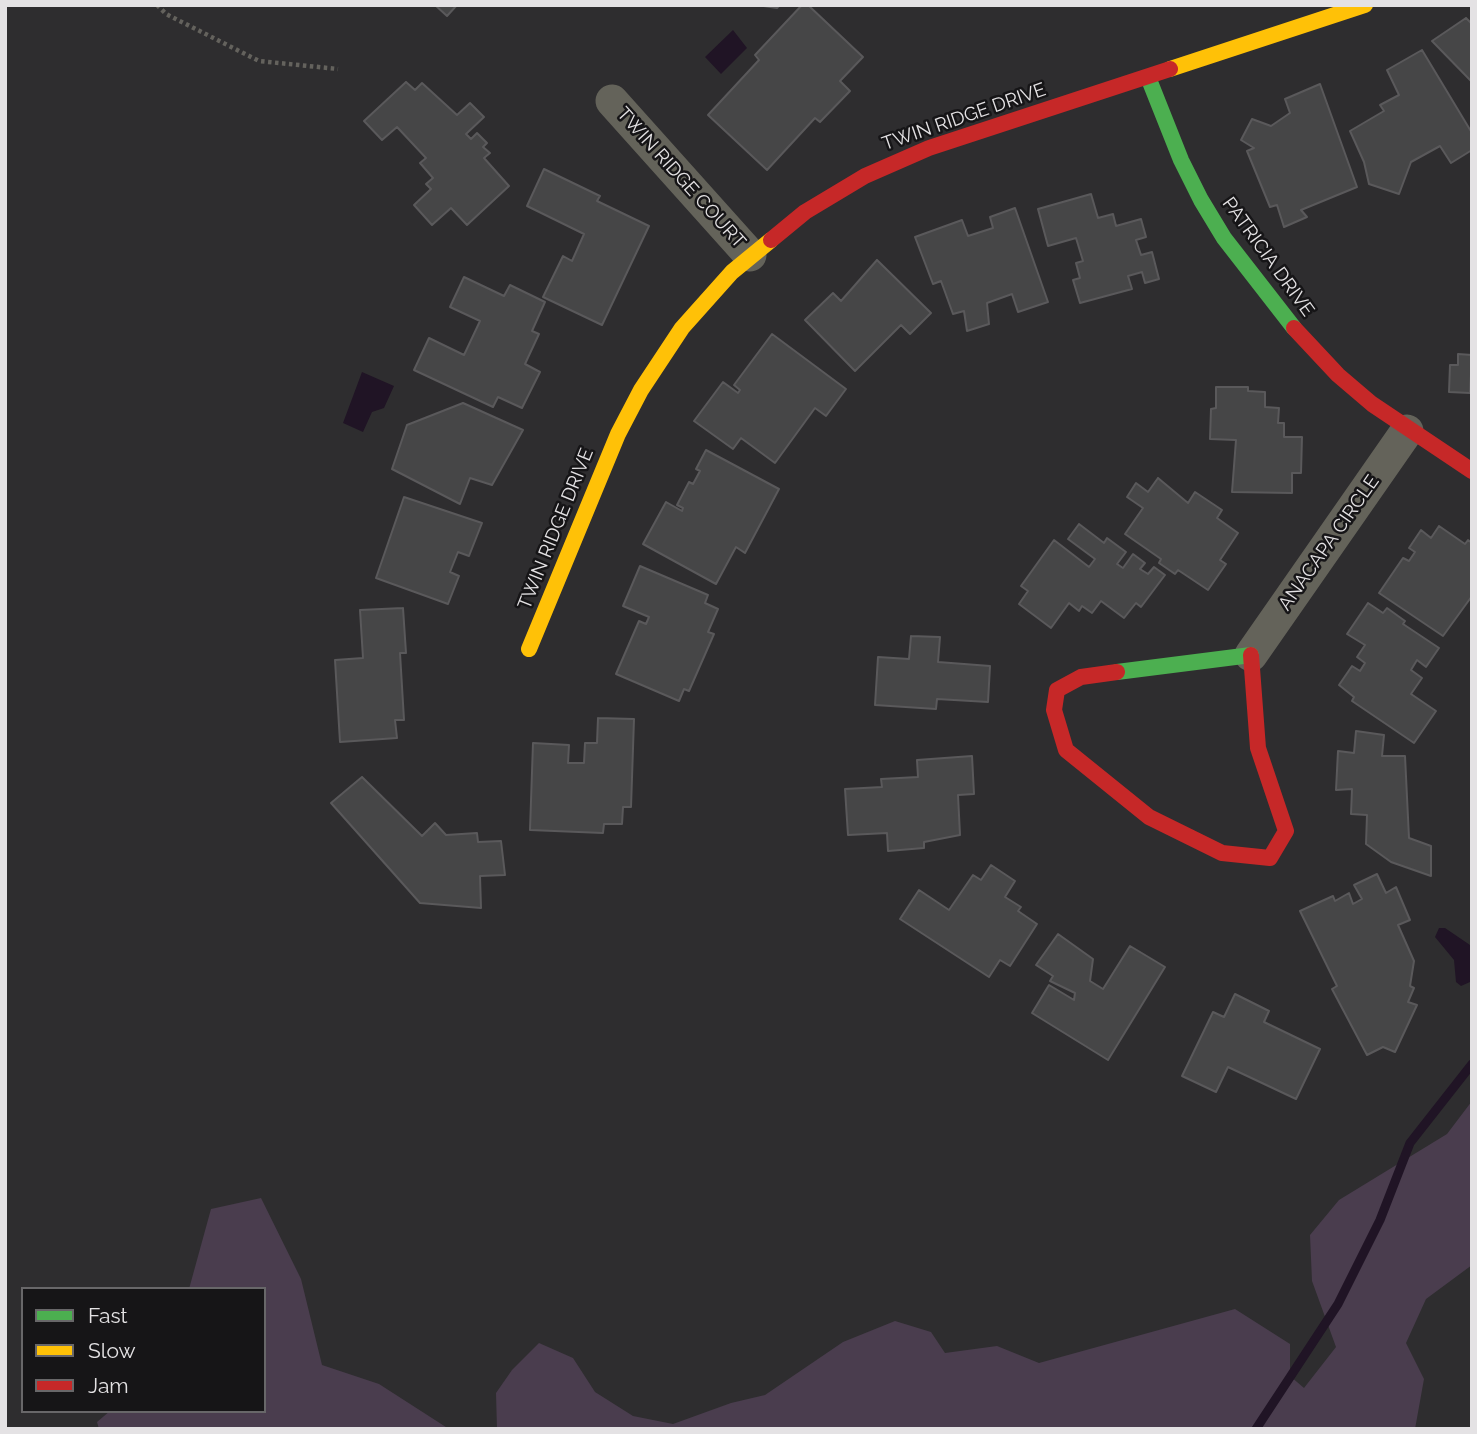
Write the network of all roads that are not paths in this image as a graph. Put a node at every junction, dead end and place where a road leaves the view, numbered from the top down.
1 (1365, 5) edge
2 (1148, 77) junction
3 (612, 101) dead end
4 (751, 255) junction
5 (1407, 431) junction
6 (1472, 471) edge
7 (529, 649) dead end
8 (1251, 656) junction

1 - 2 street, TWIN RIDGE DRIVE
2 - 4 street, TWIN RIDGE DRIVE
2 - 5 street, PATRICIA DRIVE
3 - 4 street, TWIN RIDGE COURT
4 - 7 street, TWIN RIDGE DRIVE
5 - 6 street, PATRICIA DRIVE
5 - 8 street, ANACAPA CIRCLE
8 - 8 street

